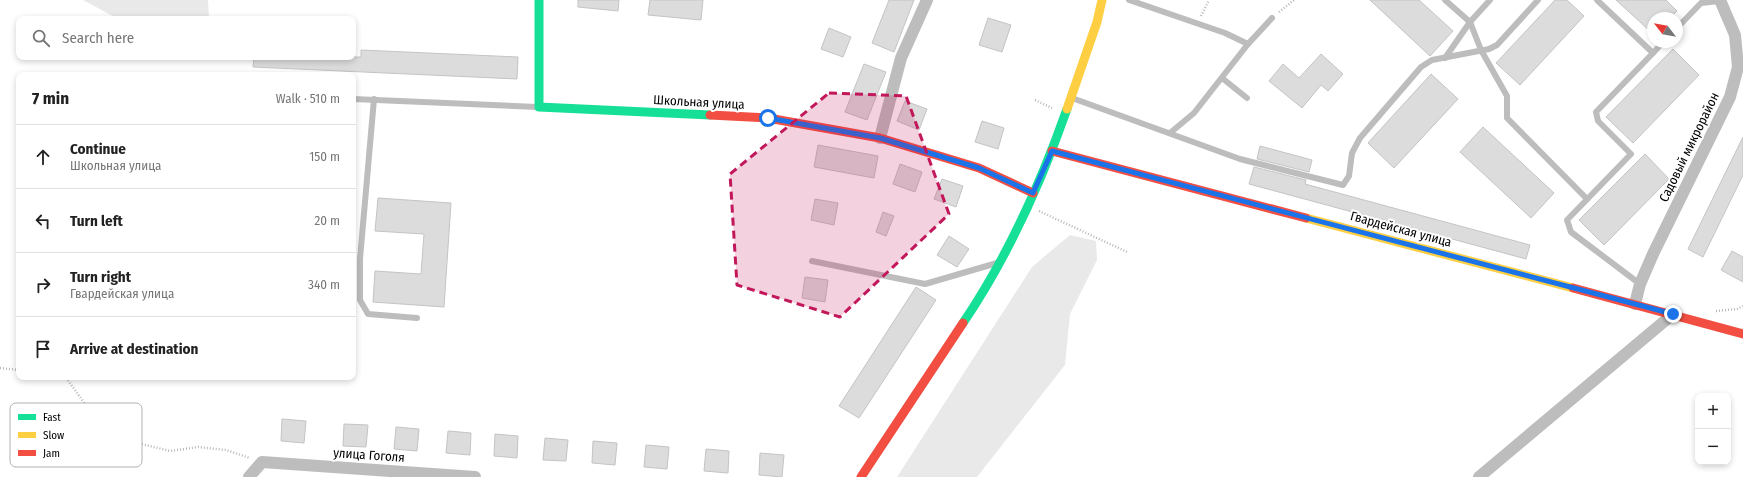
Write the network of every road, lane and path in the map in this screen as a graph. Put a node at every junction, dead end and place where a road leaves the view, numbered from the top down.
1 (539, 0) edge
2 (927, 0) edge
3 (1102, 0) edge
4 (1129, 0) edge
5 (1208, 0) edge
6 (1294, 0) edge
7 (1445, 0) edge
8 (1538, 0) edge
9 (1597, 0) edge
10 (1720, 0) edge
11 (1487, 1) edge
12 (1272, 18) joint
13 (1470, 22) junction
14 (1683, 22) edge
15 (1197, 24) junction
16 (1248, 44) junction
17 (1658, 48) edge
18 (1481, 50) junction
19 (1653, 53) junction
20 (1445, 58) junction
21 (1222, 78) junction
22 (356, 98) edge
23 (1072, 98) junction
24 (1247, 98) dead end
25 (374, 100) junction
26 (1035, 100) dead end
27 (538, 107) junction
28 (1066, 114) junction
29 (1170, 133) junction
30 (880, 138) junction
31 (1052, 151) junction
32 (1033, 193) junction
33 (1587, 199) junction
34 (1028, 205) junction
35 (1128, 252) dead end
36 (812, 261) dead end
37 (1001, 262) junction
38 (1640, 284) junction
39 (1635, 304) junction
40 (1673, 314) junction
41 (417, 318) dead end
42 (1743, 334) edge
43 (0, 368) edge
44 (16, 370) edge
45 (68, 380) edge
46 (84, 403) edge
47 (142, 444) edge
48 (262, 462) junction
49 (249, 477) edge
50 (475, 477) edge
51 (861, 477) edge
52 (1479, 477) edge

1 - 27 street
2 - 30 street
3 - 23 street
4 - 15 lane
5 - 15 path
6 - 12 path
7 - 13 lane
8 - 18 lane
9 - 19 lane
10 - 14 lane
10 - 38 street, Садовый микрорайон
11 - 13 lane
12 - 16 lane
13 - 18 lane
13 - 20 lane
15 - 16 lane
16 - 21 lane
17 - 19 lane
18 - 20 lane
18 - 33 lane
19 - 33 lane
20 - 29 lane
21 - 24 lane
21 - 29 lane
22 - 25 lane, Школьная улица
23 - 28 street
23 - 29 lane
25 - 27 lane, Школьная улица
25 - 41 lane
26 - 28 path
27 - 30 street, Школьная улица
28 - 31 street
30 - 32 street, Школьная улица
31 - 32 street
31 - 39 street, Гвардейская улица
32 - 34 street
33 - 38 lane
34 - 35 path
34 - 37 street
36 - 37 lane
37 - 51 street
38 - 39 street, Садовый микрорайон
39 - 40 street, Гвардейская улица
40 - 42 street, Гвардейская улица
40 - 52 street
43 - 44 path
45 - 46 path
47 - 48 path
48 - 49 street
48 - 50 street, улица Гоголя

